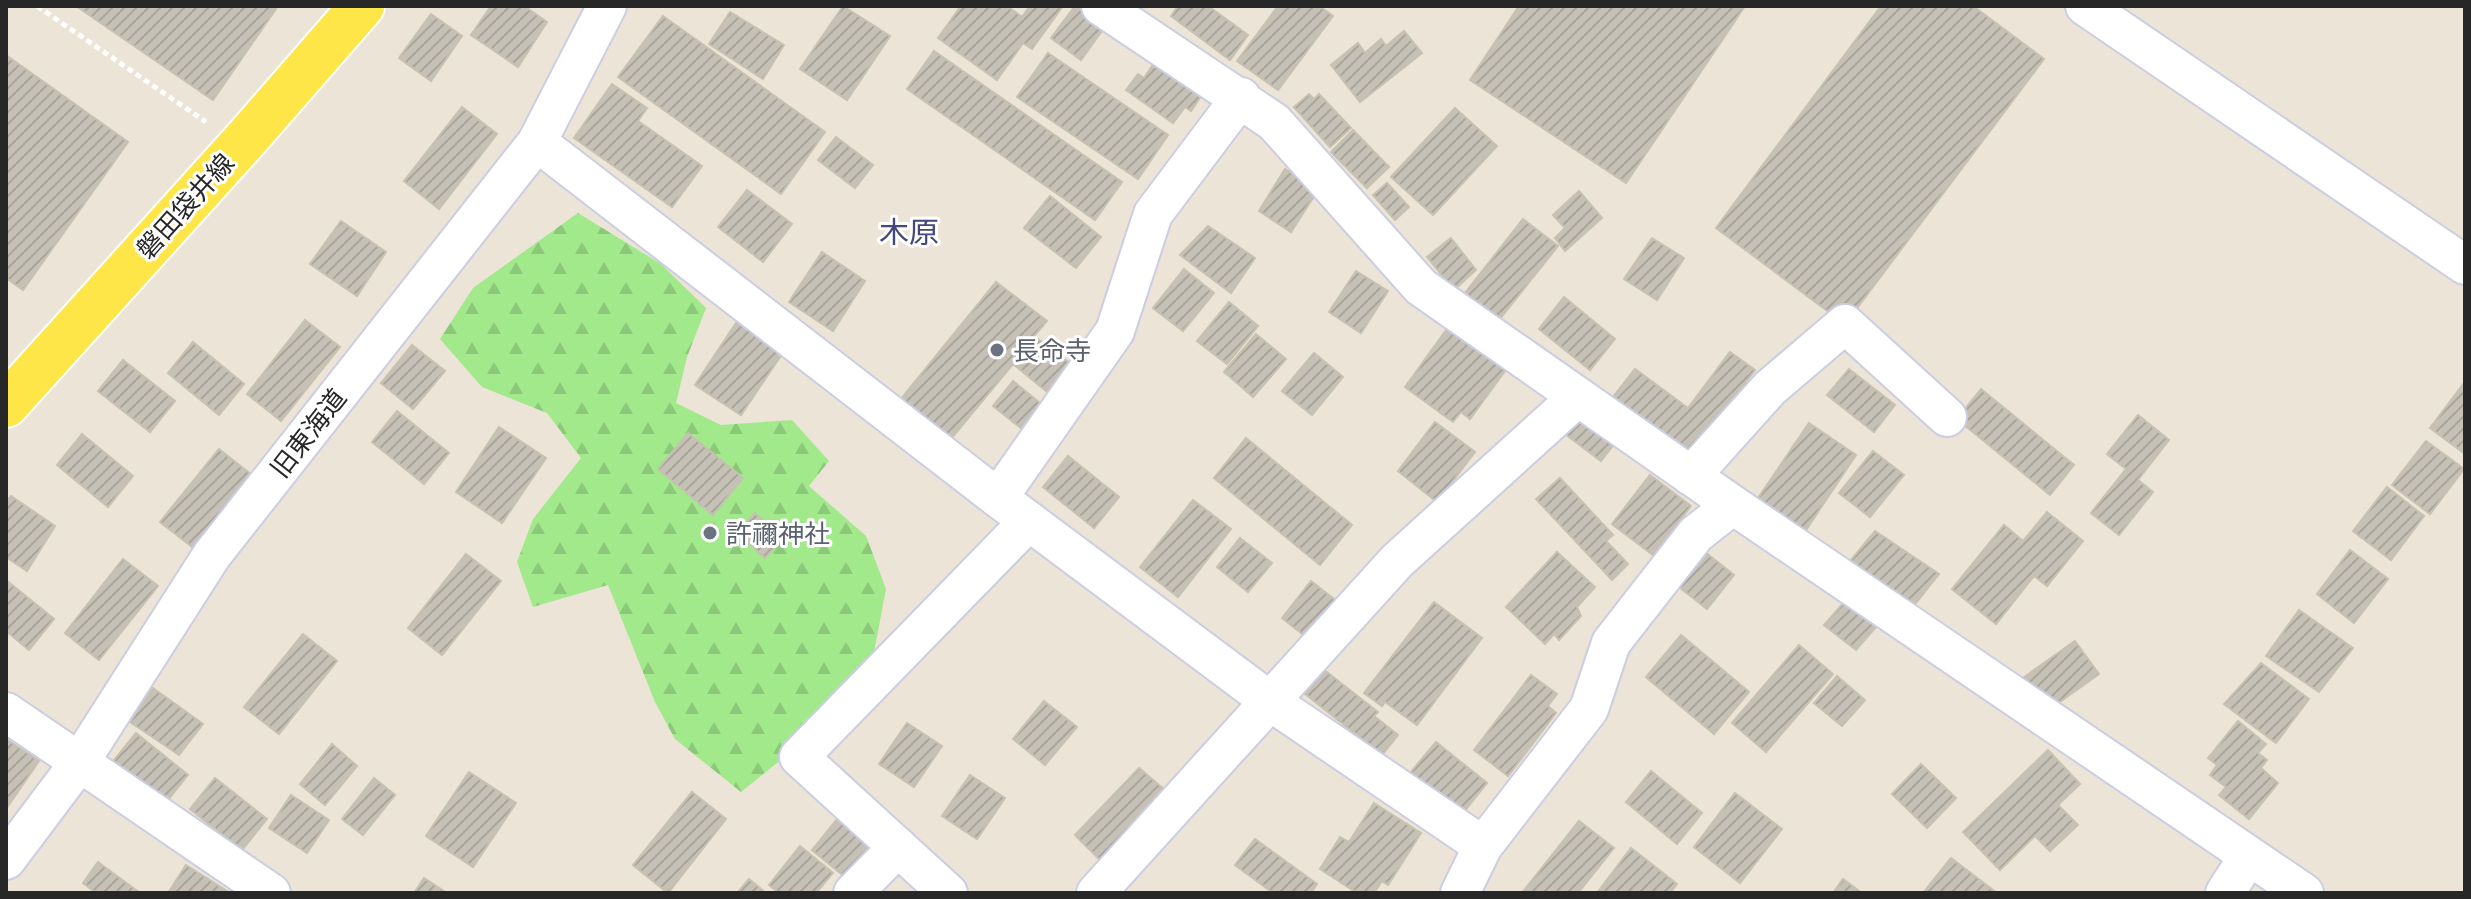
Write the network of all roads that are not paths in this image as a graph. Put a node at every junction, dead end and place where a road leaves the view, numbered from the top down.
1 (362, 6) edge
2 (607, 6) edge
3 (2085, 6) edge
4 (1122, 11) edge
5 (1241, 97) junction
6 (537, 142) junction
7 (2465, 265) edge
8 (1578, 397) junction
9 (6, 405) edge
10 (1947, 417) dead end
11 (1691, 476) junction
12 (998, 498) junction
13 (1733, 505) junction
14 (1029, 521) junction
15 (1271, 702) junction
16 (6, 712) edge
17 (79, 763) junction
18 (1483, 846) junction
19 (898, 847) junction
20 (2248, 857) junction
21 (6, 860) edge
22 (271, 893) edge
23 (853, 893) edge
24 (948, 893) edge
25 (1096, 893) edge
26 (1460, 893) edge
27 (2225, 893) edge
28 (2304, 893) edge

1 - 9 main road, 磐田袋井線
2 - 6 street, 旧東海道
3 - 7 street
4 - 5 street
5 - 8 street
5 - 12 street
6 - 12 street
6 - 17 street, 旧東海道
8 - 11 street
8 - 15 street
10 - 11 street
11 - 13 street
12 - 14 street
13 - 18 street
13 - 20 street
14 - 15 street
14 - 19 street
15 - 18 street
15 - 25 street
16 - 17 street
17 - 21 street, 旧東海道
17 - 22 street
18 - 26 street
19 - 23 street
19 - 24 street
20 - 27 street
20 - 28 street

